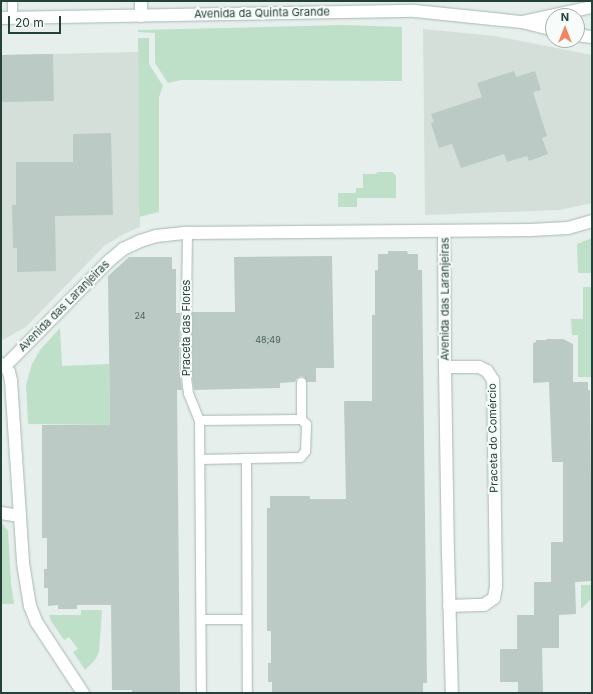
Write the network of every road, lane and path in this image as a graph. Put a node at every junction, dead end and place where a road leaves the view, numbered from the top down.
1 (12, 1) edge
2 (141, 1) edge
3 (592, 7) edge
4 (141, 16) junction
5 (7, 18) edge
6 (522, 22) junction
7 (545, 28) edge
8 (592, 221) edge
9 (444, 231) junction
10 (186, 233) junction
11 (3, 365) edge
12 (445, 367) junction
13 (301, 382) dead end
14 (301, 419) junction
15 (200, 420) junction
16 (246, 458) junction
17 (200, 459) junction
18 (1, 513) edge
19 (20, 516) junction
20 (449, 606) junction
21 (201, 619) junction
22 (246, 619) junction
23 (83, 693) edge
24 (202, 693) edge
25 (247, 693) edge
26 (452, 693) edge

1 - 5 lane
2 - 4 street
3 - 6 street, Avenida da Quinta Grande
4 - 5 street, Avenida da Quinta Grande
4 - 6 street, Avenida da Quinta Grande
6 - 7 street, Avenida da Quinta Grande
8 - 9 street, Avenida das Laranjeiras
9 - 10 street, Avenida das Laranjeiras
9 - 12 street, Avenida das Laranjeiras
10 - 11 street, Avenida das Laranjeiras
10 - 15 lane, Praceta das Flores
11 - 19 street, Avenida das Laranjeiras
12 - 20 street
12 - 20 street, Praceta do Comércio
13 - 14 lane
14 - 15 lane
14 - 16 lane
15 - 17 lane, Praceta das Flores
16 - 17 lane
16 - 22 lane
17 - 21 lane, Praceta das Flores
18 - 19 street
19 - 23 street, Avenida das Laranjeiras
20 - 26 street
21 - 22 lane
21 - 24 lane, Praceta das Flores
22 - 25 lane

